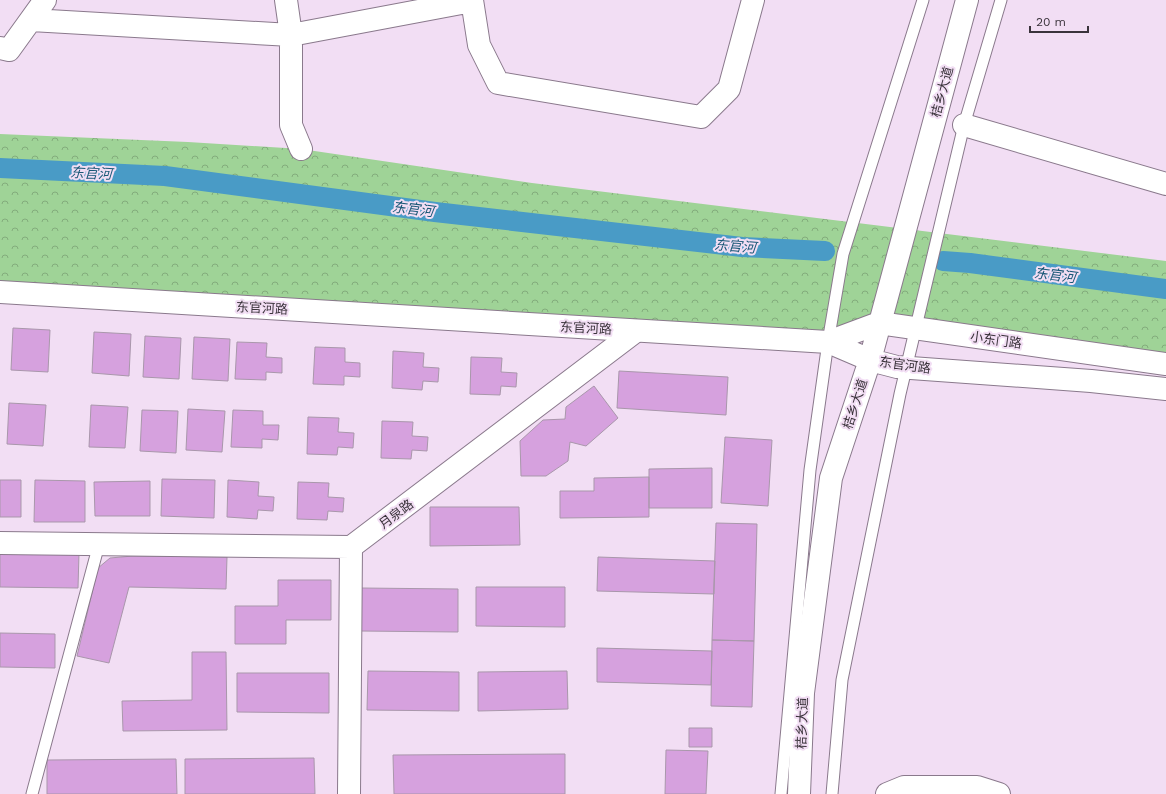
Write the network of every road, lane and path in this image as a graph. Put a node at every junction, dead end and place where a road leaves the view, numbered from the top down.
1 (45, 0) edge
2 (286, 0) edge
3 (753, 0) edge
4 (923, 0) edge
5 (967, 0) edge
6 (1000, 0) edge
7 (472, 1) edge
8 (31, 20) junction
9 (292, 35) junction
10 (0, 48) edge
11 (964, 125) junction
12 (301, 148) dead end
13 (1166, 184) edge
14 (0, 292) edge
15 (879, 323) junction
16 (916, 328) junction
17 (636, 331) junction
18 (828, 342) junction
19 (870, 360) junction
20 (1166, 364) edge
21 (906, 368) junction
22 (1166, 389) edge
23 (0, 543) edge
24 (99, 544) junction
25 (351, 547) junction
26 (32, 794) edge
27 (350, 794) edge
28 (781, 794) edge
29 (799, 794) edge
30 (832, 794) edge
31 (887, 794) edge
32 (999, 794) edge

1 - 8 street
2 - 9 street
3 - 7 street
4 - 18 lane
5 - 15 street, 桔乡大道
6 - 11 lane
7 - 9 street
8 - 9 street
8 - 10 street
9 - 12 street
11 - 13 street
11 - 16 lane
14 - 17 street, 东官河路
15 - 16 street, 小东门路
15 - 18 street, 小东门路
15 - 19 street, 桔乡大道
16 - 20 street, 小东门路
16 - 21 lane
17 - 18 street, 东官河路
17 - 25 street, 月泉路
18 - 19 street, 东官河路
18 - 28 lane
19 - 21 street, 东官河路
19 - 29 street, 桔乡大道
21 - 22 street, 东官河路
21 - 30 lane
23 - 24 street
24 - 25 street
24 - 26 lane
25 - 27 street
31 - 32 street

